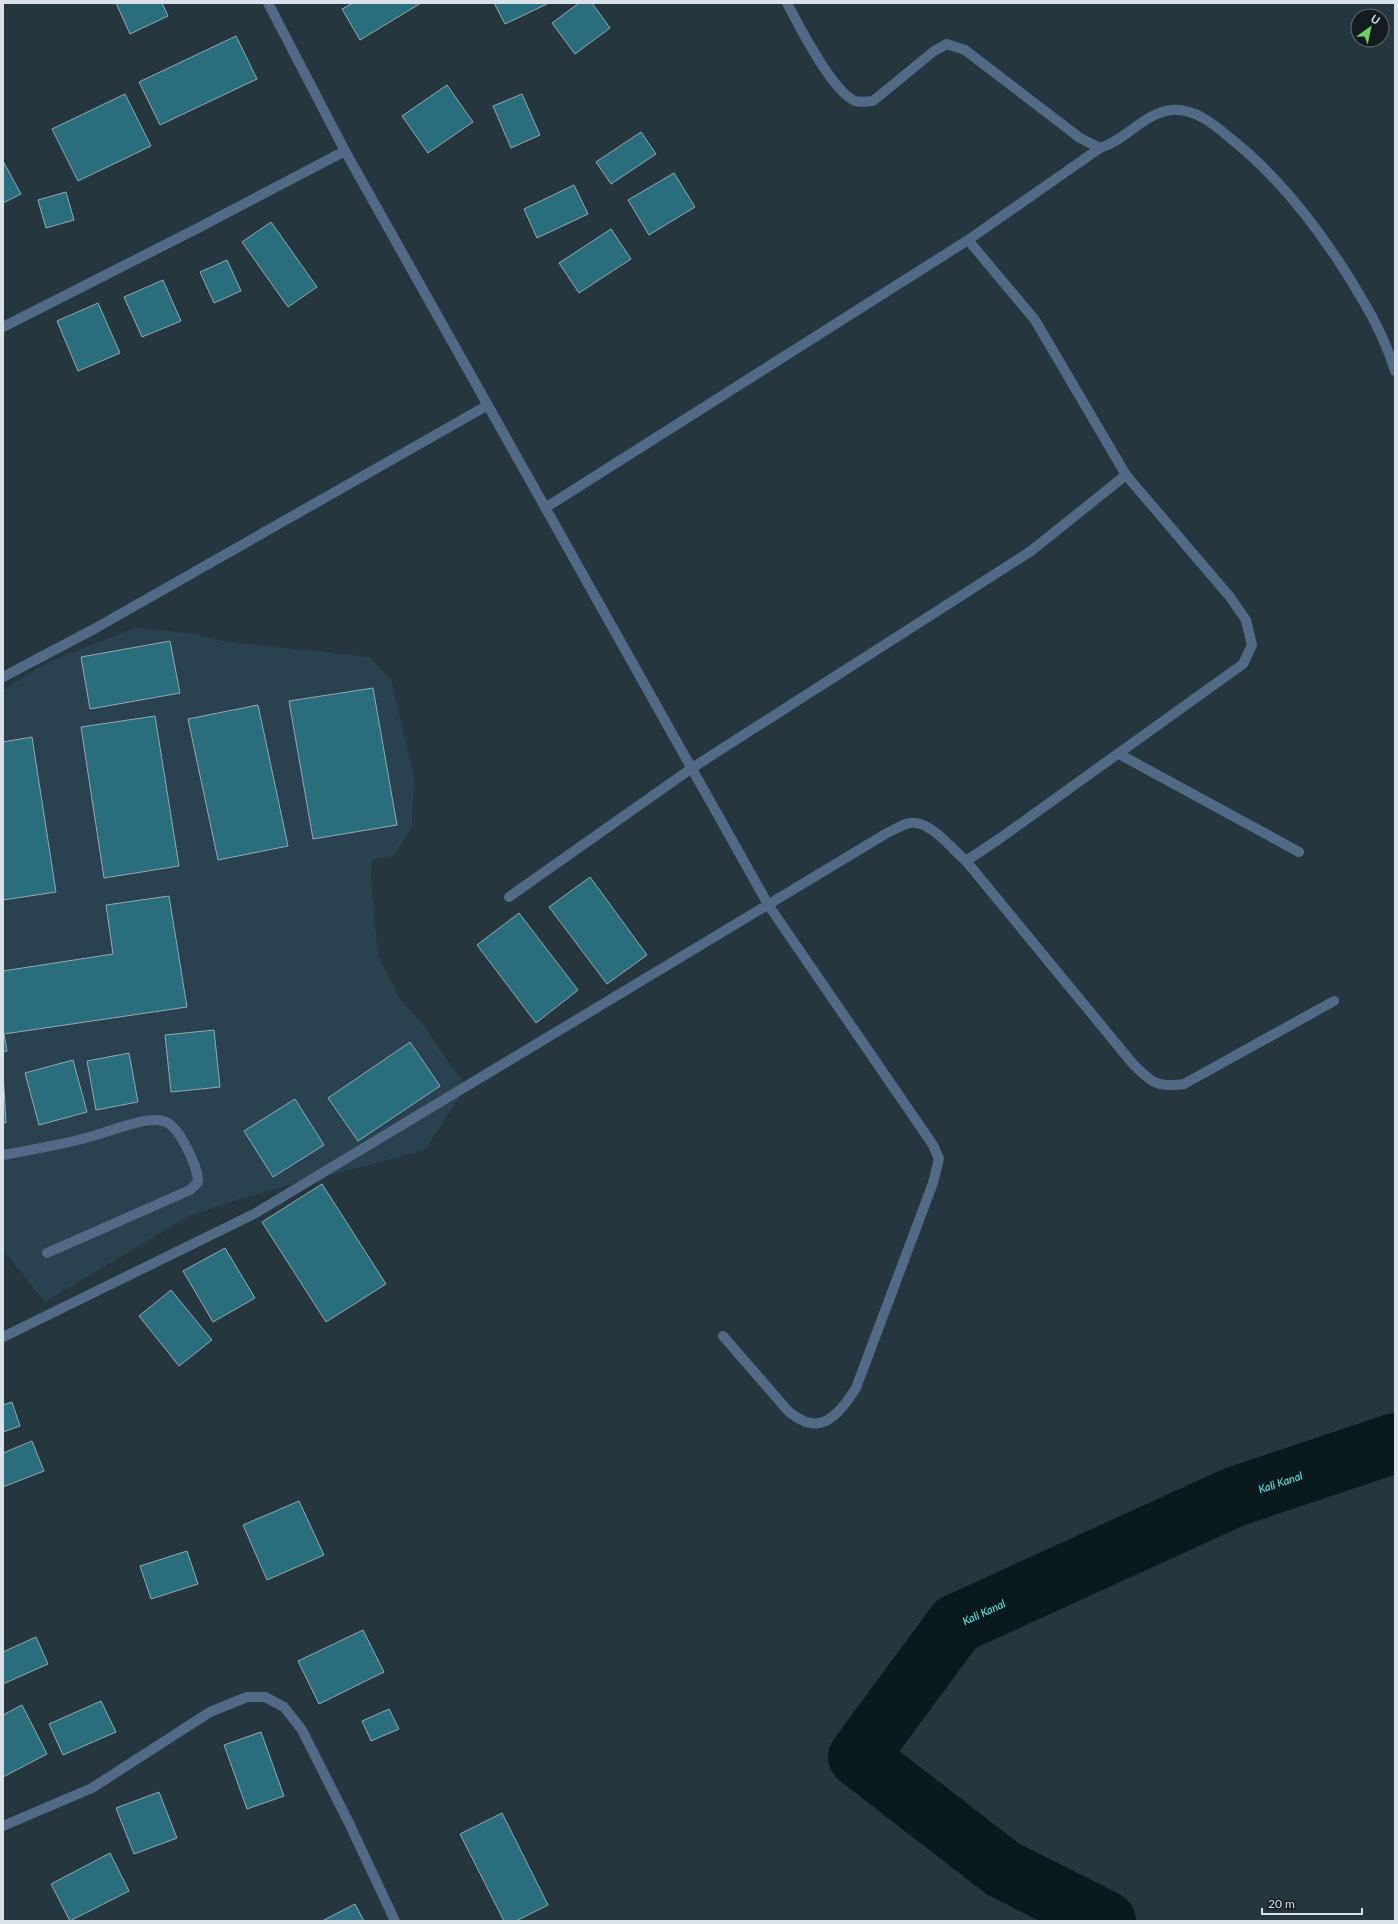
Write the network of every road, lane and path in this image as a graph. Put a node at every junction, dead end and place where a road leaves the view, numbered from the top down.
1 (268, 3) edge
2 (787, 3) edge
3 (1100, 148) junction
4 (345, 151) junction
5 (968, 240) junction
6 (3, 327) edge
7 (1395, 371) edge
8 (488, 405) junction
9 (1126, 475) junction
10 (545, 508) junction
11 (3, 677) edge
12 (1119, 754) junction
13 (692, 768) junction
14 (1299, 852) dead end
15 (966, 861) junction
16 (509, 897) dead end
17 (769, 906) junction
18 (1334, 1001) dead end
19 (3, 1155) edge
20 (47, 1254) dead end
21 (723, 1336) dead end
22 (3, 1337) edge
23 (3, 1826) edge
24 (395, 1921) edge

1 - 4 street
2 - 3 street
3 - 5 street
3 - 7 street
4 - 6 street
4 - 8 street
5 - 9 street
5 - 10 street
8 - 10 street
8 - 11 street
9 - 12 street
9 - 13 street
10 - 13 street
12 - 14 street
12 - 15 street
13 - 16 street
13 - 17 street
15 - 17 street
15 - 18 street
17 - 21 street
17 - 22 street
19 - 20 street
23 - 24 street

